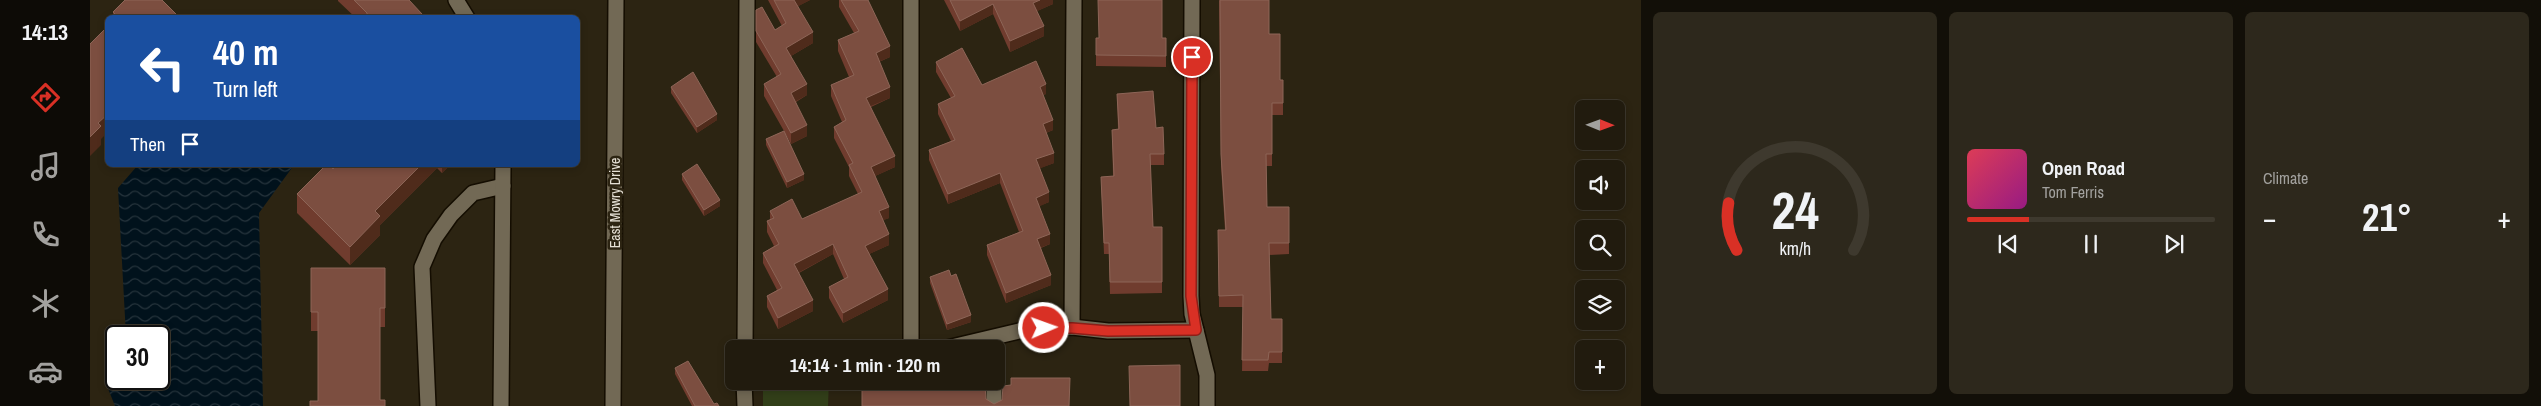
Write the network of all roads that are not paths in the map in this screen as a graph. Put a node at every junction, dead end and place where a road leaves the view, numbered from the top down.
1 (456, 0) edge
2 (616, 0) edge
3 (746, 0) edge
4 (911, 0) edge
5 (1074, 0) edge
6 (1192, 0) edge
7 (464, 15) edge
8 (504, 167) edge
9 (503, 186) junction
10 (1072, 328) junction
11 (1196, 330) junction
12 (745, 340) edge
13 (911, 340) edge
14 (1000, 340) edge
15 (744, 390) edge
16 (994, 390) edge
17 (428, 406) edge
18 (501, 406) edge
19 (613, 406) edge
20 (745, 406) edge
21 (994, 406) edge
22 (1207, 406) edge

1 - 7 street
2 - 19 street, East Mowry Drive
3 - 12 street
4 - 13 street
5 - 10 street
6 - 11 street
8 - 9 street
9 - 17 street
9 - 18 street
10 - 11 street
10 - 14 street
11 - 22 street
15 - 20 street
16 - 21 street

